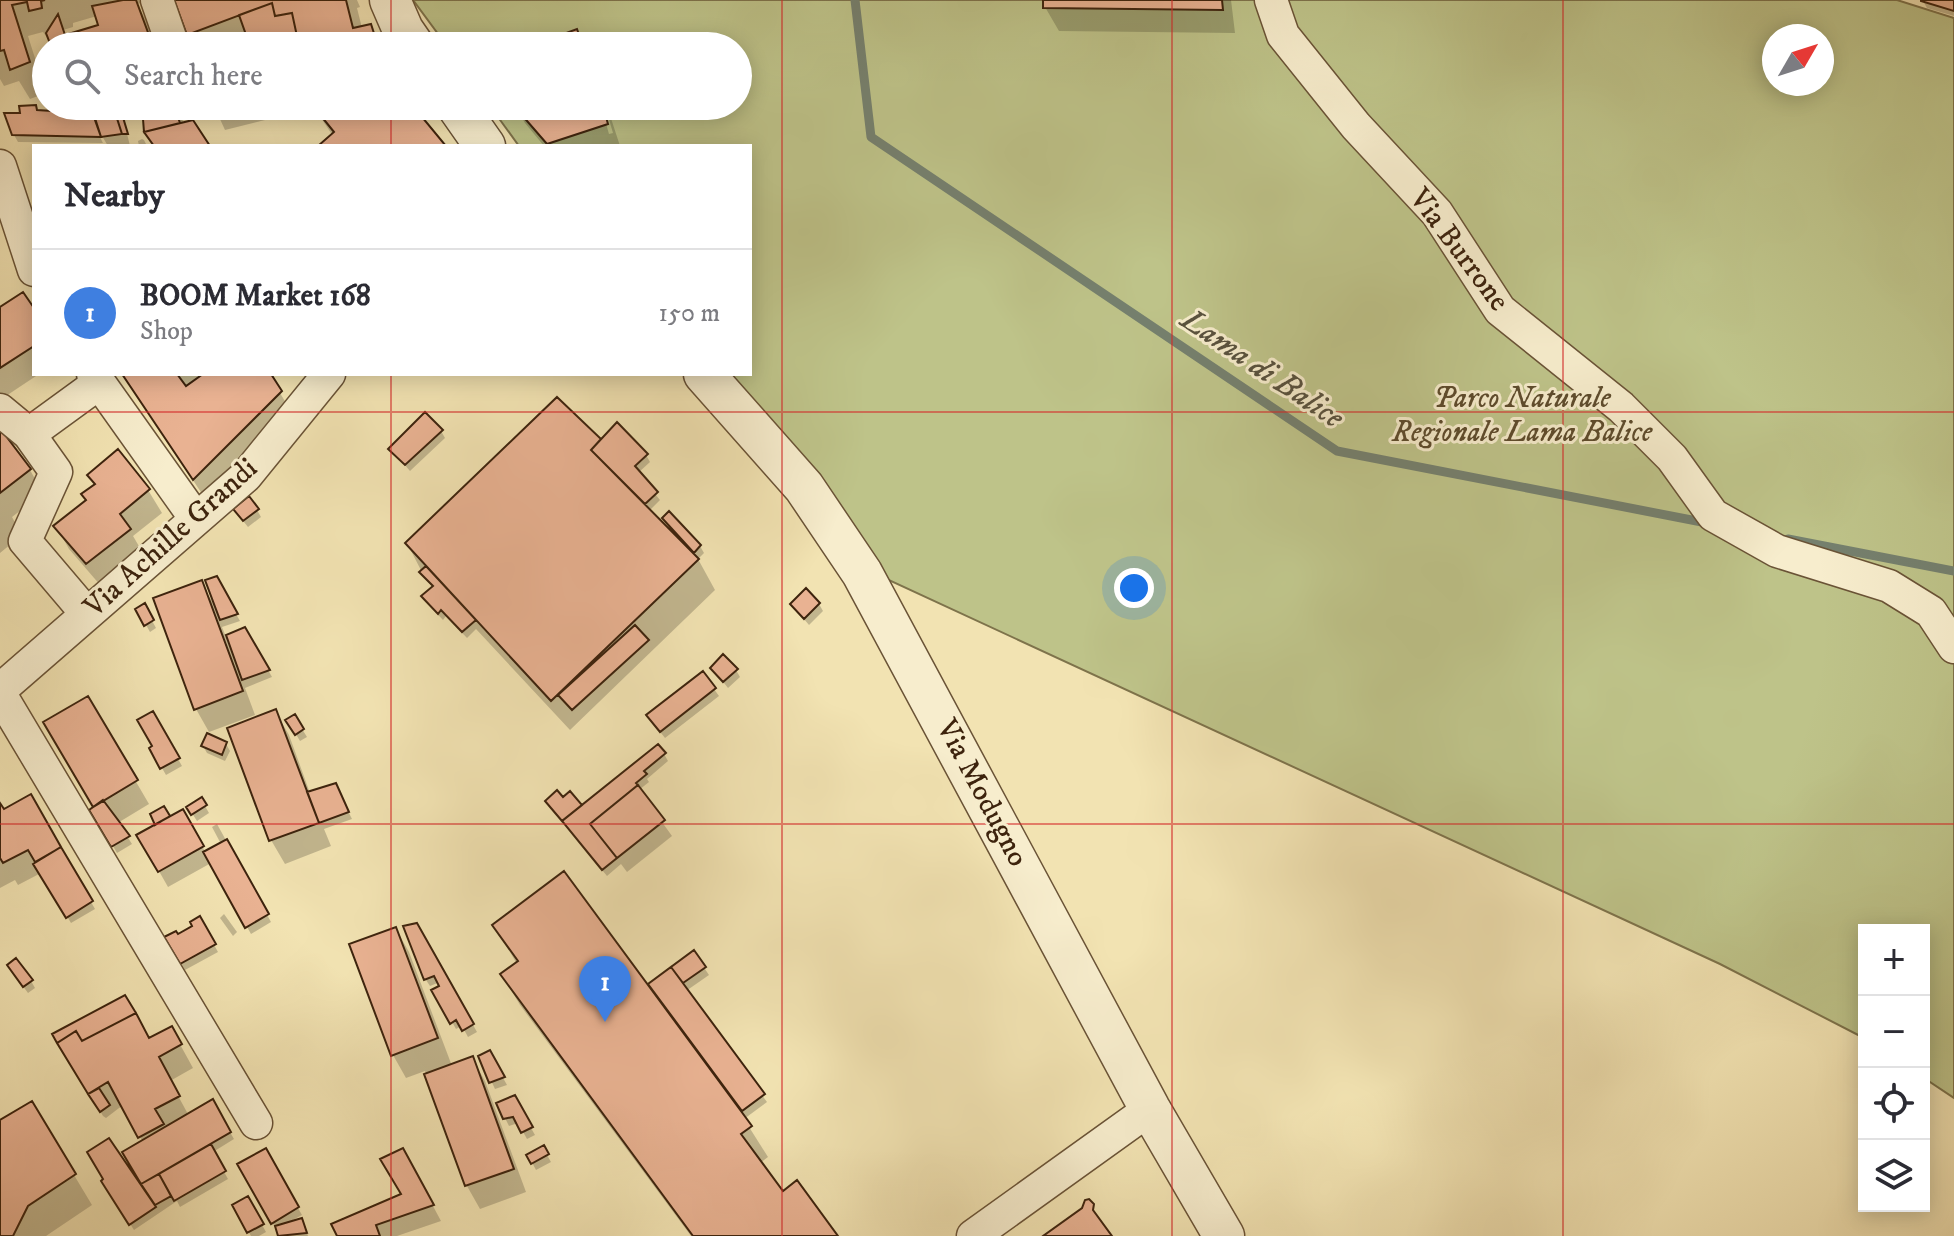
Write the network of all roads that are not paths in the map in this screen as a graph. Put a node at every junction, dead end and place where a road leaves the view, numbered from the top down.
1 (157, 0) edge
2 (390, 0) edge
3 (1271, 0) edge
4 (168, 32) edge
5 (404, 32) edge
6 (467, 120) edge
7 (484, 144) edge
8 (0, 166) edge
9 (32, 264) edge
10 (327, 376) edge
11 (706, 376) edge
12 (96, 379) edge
13 (0, 410) edge
14 (29, 434) junction
15 (196, 519) junction
16 (87, 614) junction
17 (1954, 647) edge
18 (0, 692) edge
19 (1150, 1109) junction
20 (256, 1123) dead end
21 (973, 1236) edge
22 (1224, 1236) edge

1 - 4 street
2 - 5 street
3 - 17 street, Via Burrone
6 - 7 street
8 - 9 street
10 - 15 street, Via Achille Grandi
11 - 19 street, Via Modugno
12 - 14 street
12 - 15 street
13 - 14 street
14 - 16 street
15 - 16 street, Via Achille Grandi
16 - 18 street, Via Achille Grandi
18 - 20 street
19 - 21 street
19 - 22 street, Via Modugno

